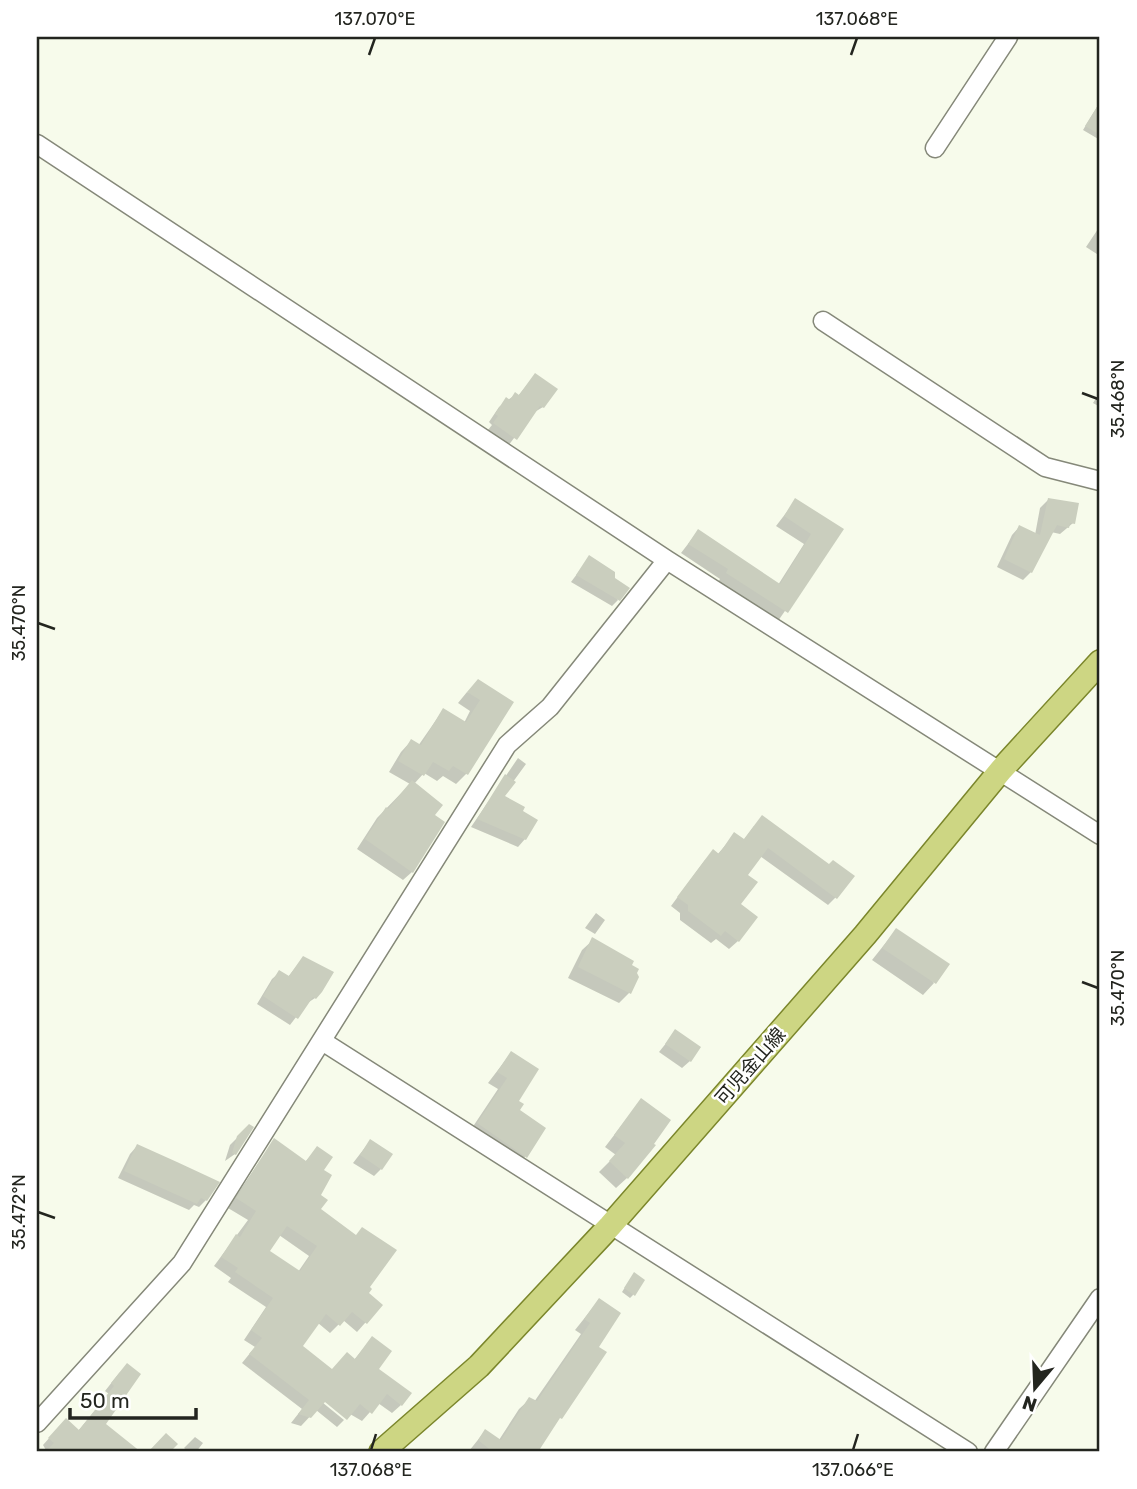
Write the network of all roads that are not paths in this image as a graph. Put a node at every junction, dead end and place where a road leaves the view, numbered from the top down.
1 (1008, 37) edge
2 (37, 144) edge
3 (935, 148) dead end
4 (823, 321) dead end
5 (1100, 481) edge
6 (667, 560) junction
7 (1100, 662) edge
8 (1001, 771) junction
9 (1100, 835) edge
10 (322, 1041) junction
11 (610, 1226) junction
12 (1100, 1298) edge
13 (37, 1423) edge
14 (381, 1452) edge
15 (968, 1452) edge
16 (994, 1452) edge

1 - 3 street
2 - 6 street
4 - 5 street
6 - 8 street
6 - 10 street
7 - 8 main road, 可児金山線
8 - 9 street
8 - 11 main road, 可児金山線
10 - 11 street
10 - 13 street
11 - 14 main road, 可児金山線
11 - 15 street
12 - 16 street

